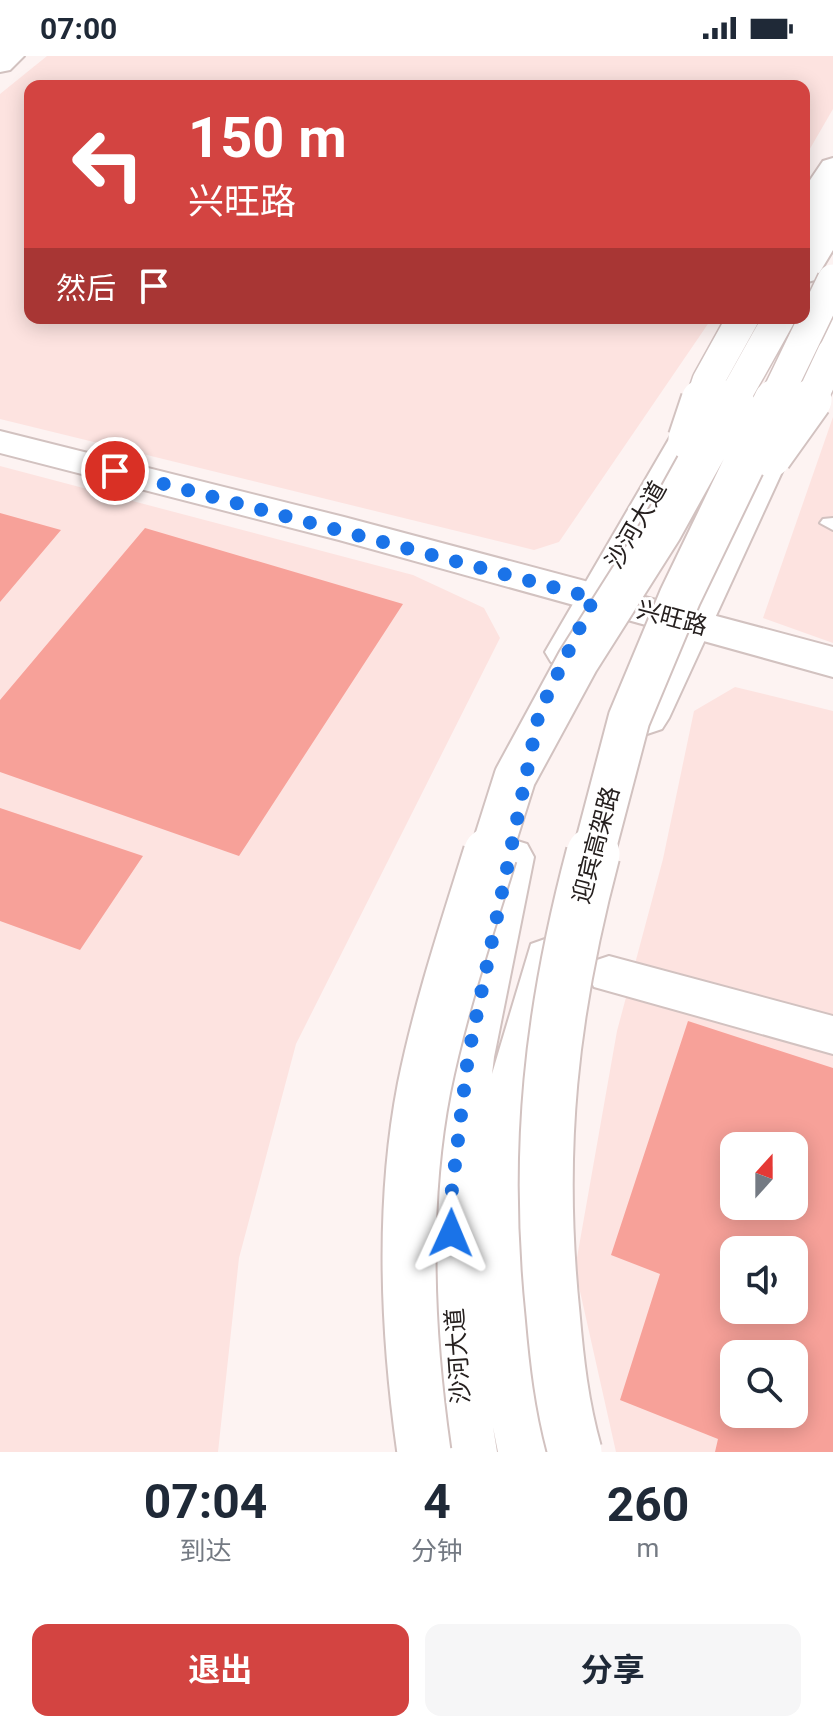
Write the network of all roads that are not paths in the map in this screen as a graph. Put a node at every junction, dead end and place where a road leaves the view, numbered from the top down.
1 (11, 56) edge
2 (0, 64) edge
3 (833, 167) edge
4 (833, 189) edge
5 (810, 203) edge
6 (833, 222) edge
7 (810, 228) edge
8 (810, 262) edge
9 (833, 280) edge
10 (740, 324) edge
11 (754, 324) edge
12 (776, 324) edge
13 (833, 325) edge
14 (833, 353) edge
15 (0, 442) edge
16 (661, 530) junction
17 (708, 542) junction
18 (594, 598) junction
19 (694, 624) junction
20 (833, 662) edge
21 (609, 974) dead end
22 (833, 1035) edge
23 (424, 1452) edge
24 (466, 1452) edge
25 (529, 1452) edge
26 (575, 1452) edge

1 - 2 main road
3 - 5 main road
4 - 7 main road
6 - 8 main road
9 - 17 main road, 迎宾高架路, bridge
10 - 16 main road, bridge
11 - 18 main road, 沙河大道
12 - 16 main road, bridge
13 - 19 main road, 沙河大道
14 - 17 main road, bridge
15 - 18 main road, 兴旺路
16 - 23 main road, bridge
17 - 26 main road, 迎宾高架路, bridge
18 - 19 main road, 兴旺路
18 - 24 main road, 沙河大道
19 - 20 main road, 兴旺路
19 - 25 main road, 沙河大道
21 - 22 street

